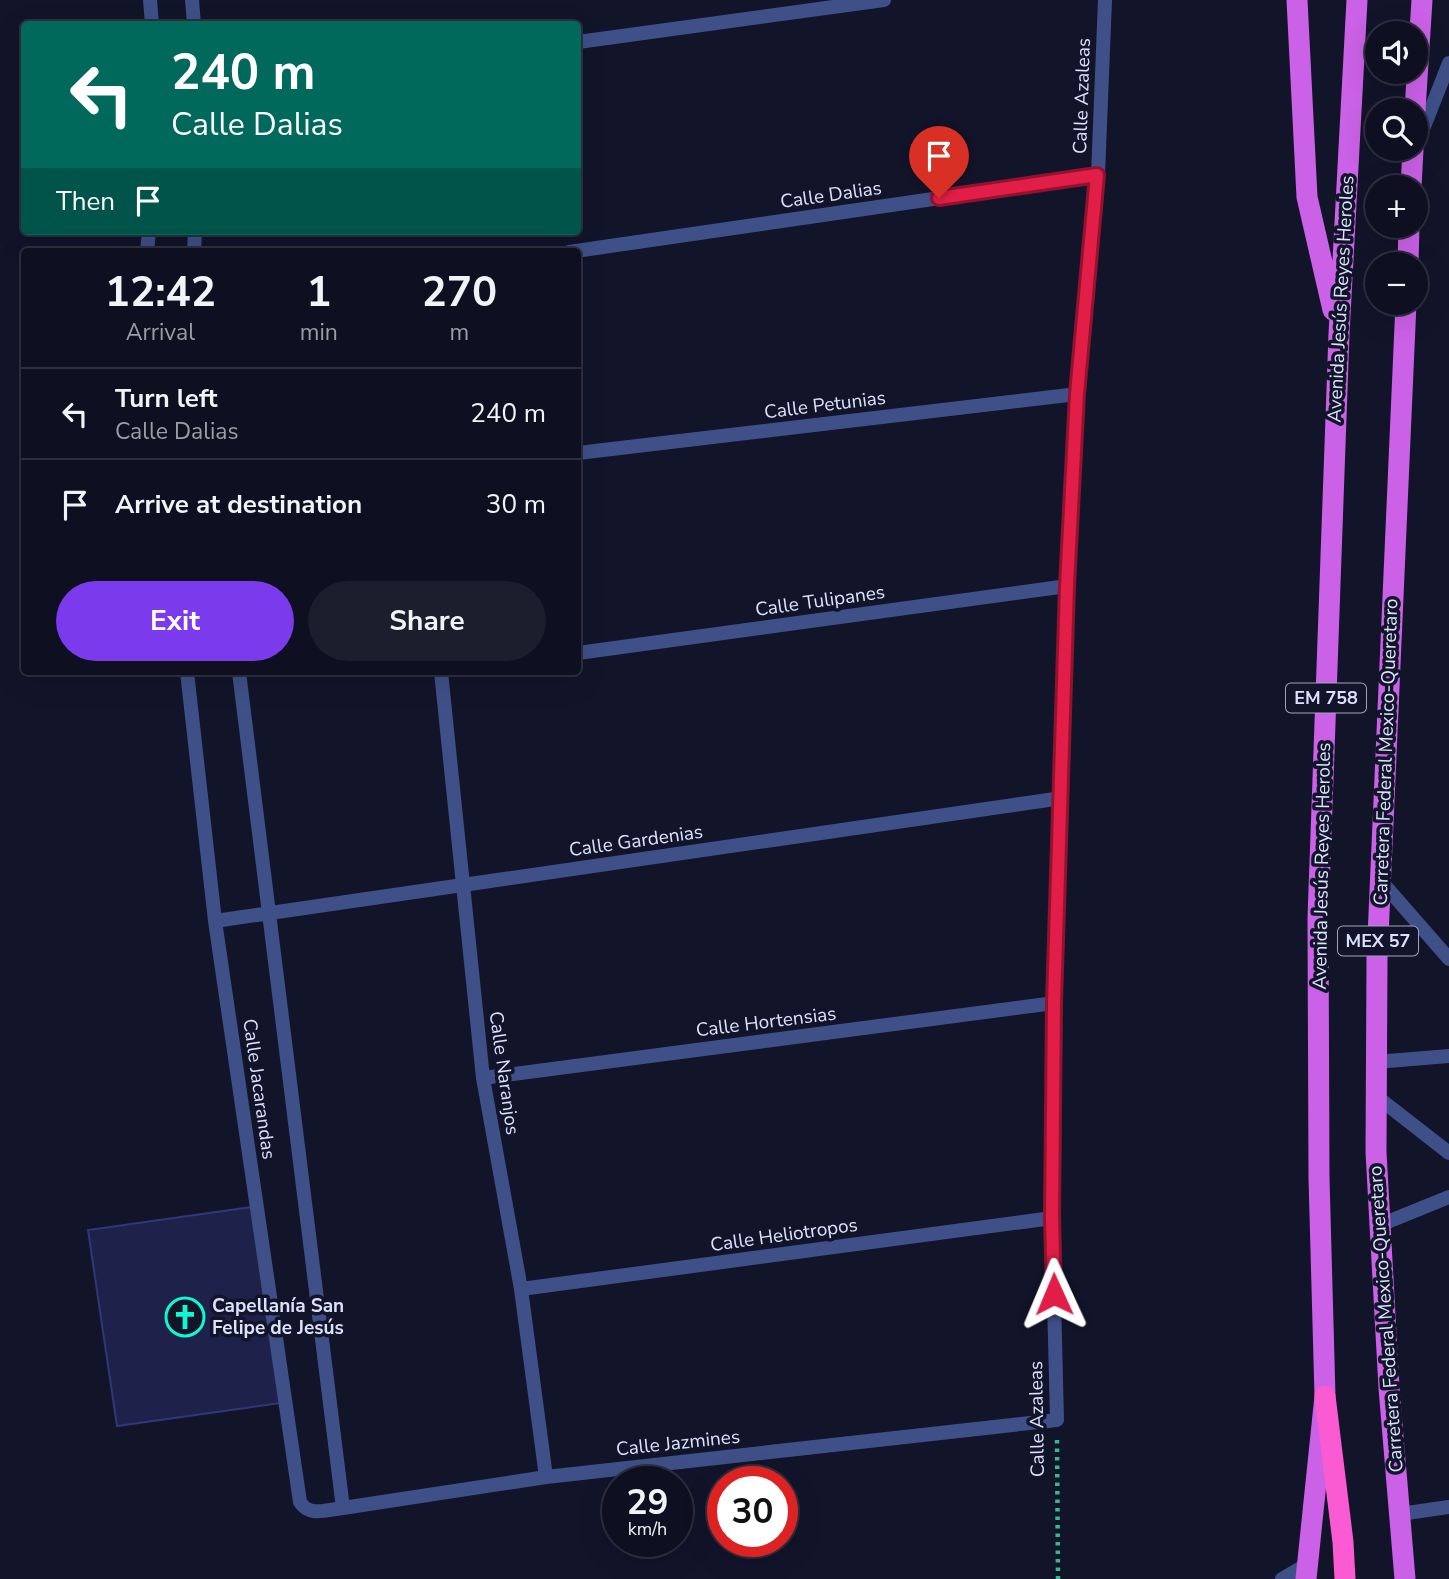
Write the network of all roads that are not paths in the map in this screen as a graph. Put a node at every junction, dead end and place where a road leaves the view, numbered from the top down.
1 (150, 0) edge
2 (192, 0) edge
3 (884, 0) edge
4 (1105, 0) edge
5 (1297, 0) edge
6 (1357, 0) edge
7 (1422, 0) edge
8 (152, 21) edge
9 (194, 21) edge
10 (581, 42) edge
11 (1449, 63) edge
12 (1416, 98) edge
13 (1428, 115) edge
14 (1097, 175) junction
15 (581, 250) edge
16 (1405, 315) edge
17 (1339, 334) junction
18 (1077, 394) junction
19 (581, 453) edge
20 (1067, 586) junction
21 (581, 653) edge
22 (187, 675) edge
23 (239, 675) edge
24 (441, 675) edge
25 (1062, 798) junction
26 (1381, 881) junction
27 (463, 885) junction
28 (269, 914) junction
29 (215, 921) junction
30 (1449, 959) edge
31 (1054, 1003) junction
32 (1449, 1056) edge
33 (1376, 1062) junction
34 (483, 1078) junction
35 (1376, 1096) junction
36 (1449, 1153) edge
37 (1449, 1197) edge
38 (1052, 1218) junction
39 (1380, 1224) junction
40 (521, 1289) junction
41 (1325, 1396) junction
42 (1057, 1420) joint
43 (545, 1476) junction
44 (1449, 1507) edge
45 (342, 1508) junction
46 (304, 1509) joint
47 (1400, 1514) junction
48 (1306, 1572) edge
49 (1282, 1579) edge
50 (1345, 1579) edge
51 (1405, 1579) edge

1 - 8 street
2 - 9 street
3 - 10 street
4 - 14 street, Calle Azaleas
5 - 17 highway
6 - 17 highway, Avenida Jesús Reyes Heroles / EM 758
7 - 12 highway
11 - 13 street
14 - 15 street, Calle Dalias
14 - 18 street, Calle Azaleas
16 - 26 highway, Carretera Federal Mexico-Queretaro / MEX 57
17 - 41 highway, Avenida Jesús Reyes Heroles / EM 758
18 - 19 street, Calle Petunias
18 - 20 street, Calle Azaleas
20 - 21 street, Calle Tulipanes
20 - 25 street, Calle Azaleas
22 - 29 street, Calle Jacarandas
23 - 28 street, Calle Jacarandas
24 - 27 street, Calle Naranjos
25 - 27 street, Calle Gardenias
25 - 31 street, Calle Azaleas
26 - 30 street
26 - 33 highway, Carretera Federal Mexico-Queretaro / MEX 57
27 - 28 street, Calle Gardenias
27 - 34 street, Calle Naranjos
28 - 29 street, Calle Gardenias
28 - 45 street, Calle Jacarandas
29 - 46 street, Calle Jacarandas
31 - 34 street, Calle Hortensias
31 - 38 street, Calle Azaleas
32 - 33 street
33 - 35 highway, Carretera Federal Mexico-Queretaro / MEX 57
34 - 40 street, Calle Naranjos
35 - 36 street
35 - 39 highway, Carretera Federal Mexico-Queretaro / MEX 57
37 - 39 street
38 - 40 street, Calle Heliotropos
38 - 42 street, Calle Azaleas
39 - 47 highway, Carretera Federal Mexico-Queretaro / MEX 57
40 - 43 street, Calle Naranjos
41 - 48 highway
41 - 50 highway
42 - 43 street, Calle Jazmines
43 - 45 street, Calle Jazmines
44 - 47 street
45 - 46 street, Calle Jazmines
47 - 51 highway, Carretera Federal Mexico-Queretaro / MEX 57
48 - 49 street

